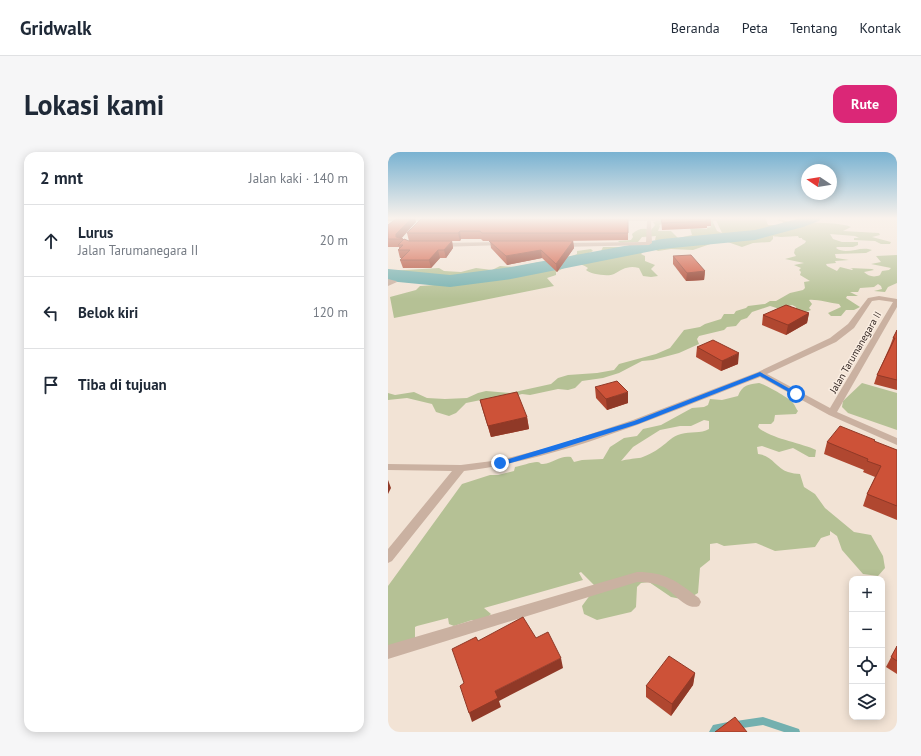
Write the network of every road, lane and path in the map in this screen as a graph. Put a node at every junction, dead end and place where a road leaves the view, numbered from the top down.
1 (388, 281) edge
2 (388, 284) edge
3 (897, 301) edge
4 (760, 374) junction
5 (832, 413) junction
6 (897, 442) edge
7 (388, 467) edge
8 (461, 468) junction
9 (388, 558) edge
10 (694, 602) dead end
11 (388, 652) edge

1 - 2 street
3 - 4 street
3 - 5 street, Jalan Tarumanegara II
4 - 5 street
4 - 8 street
5 - 6 street
7 - 8 street
8 - 9 street
10 - 11 street

